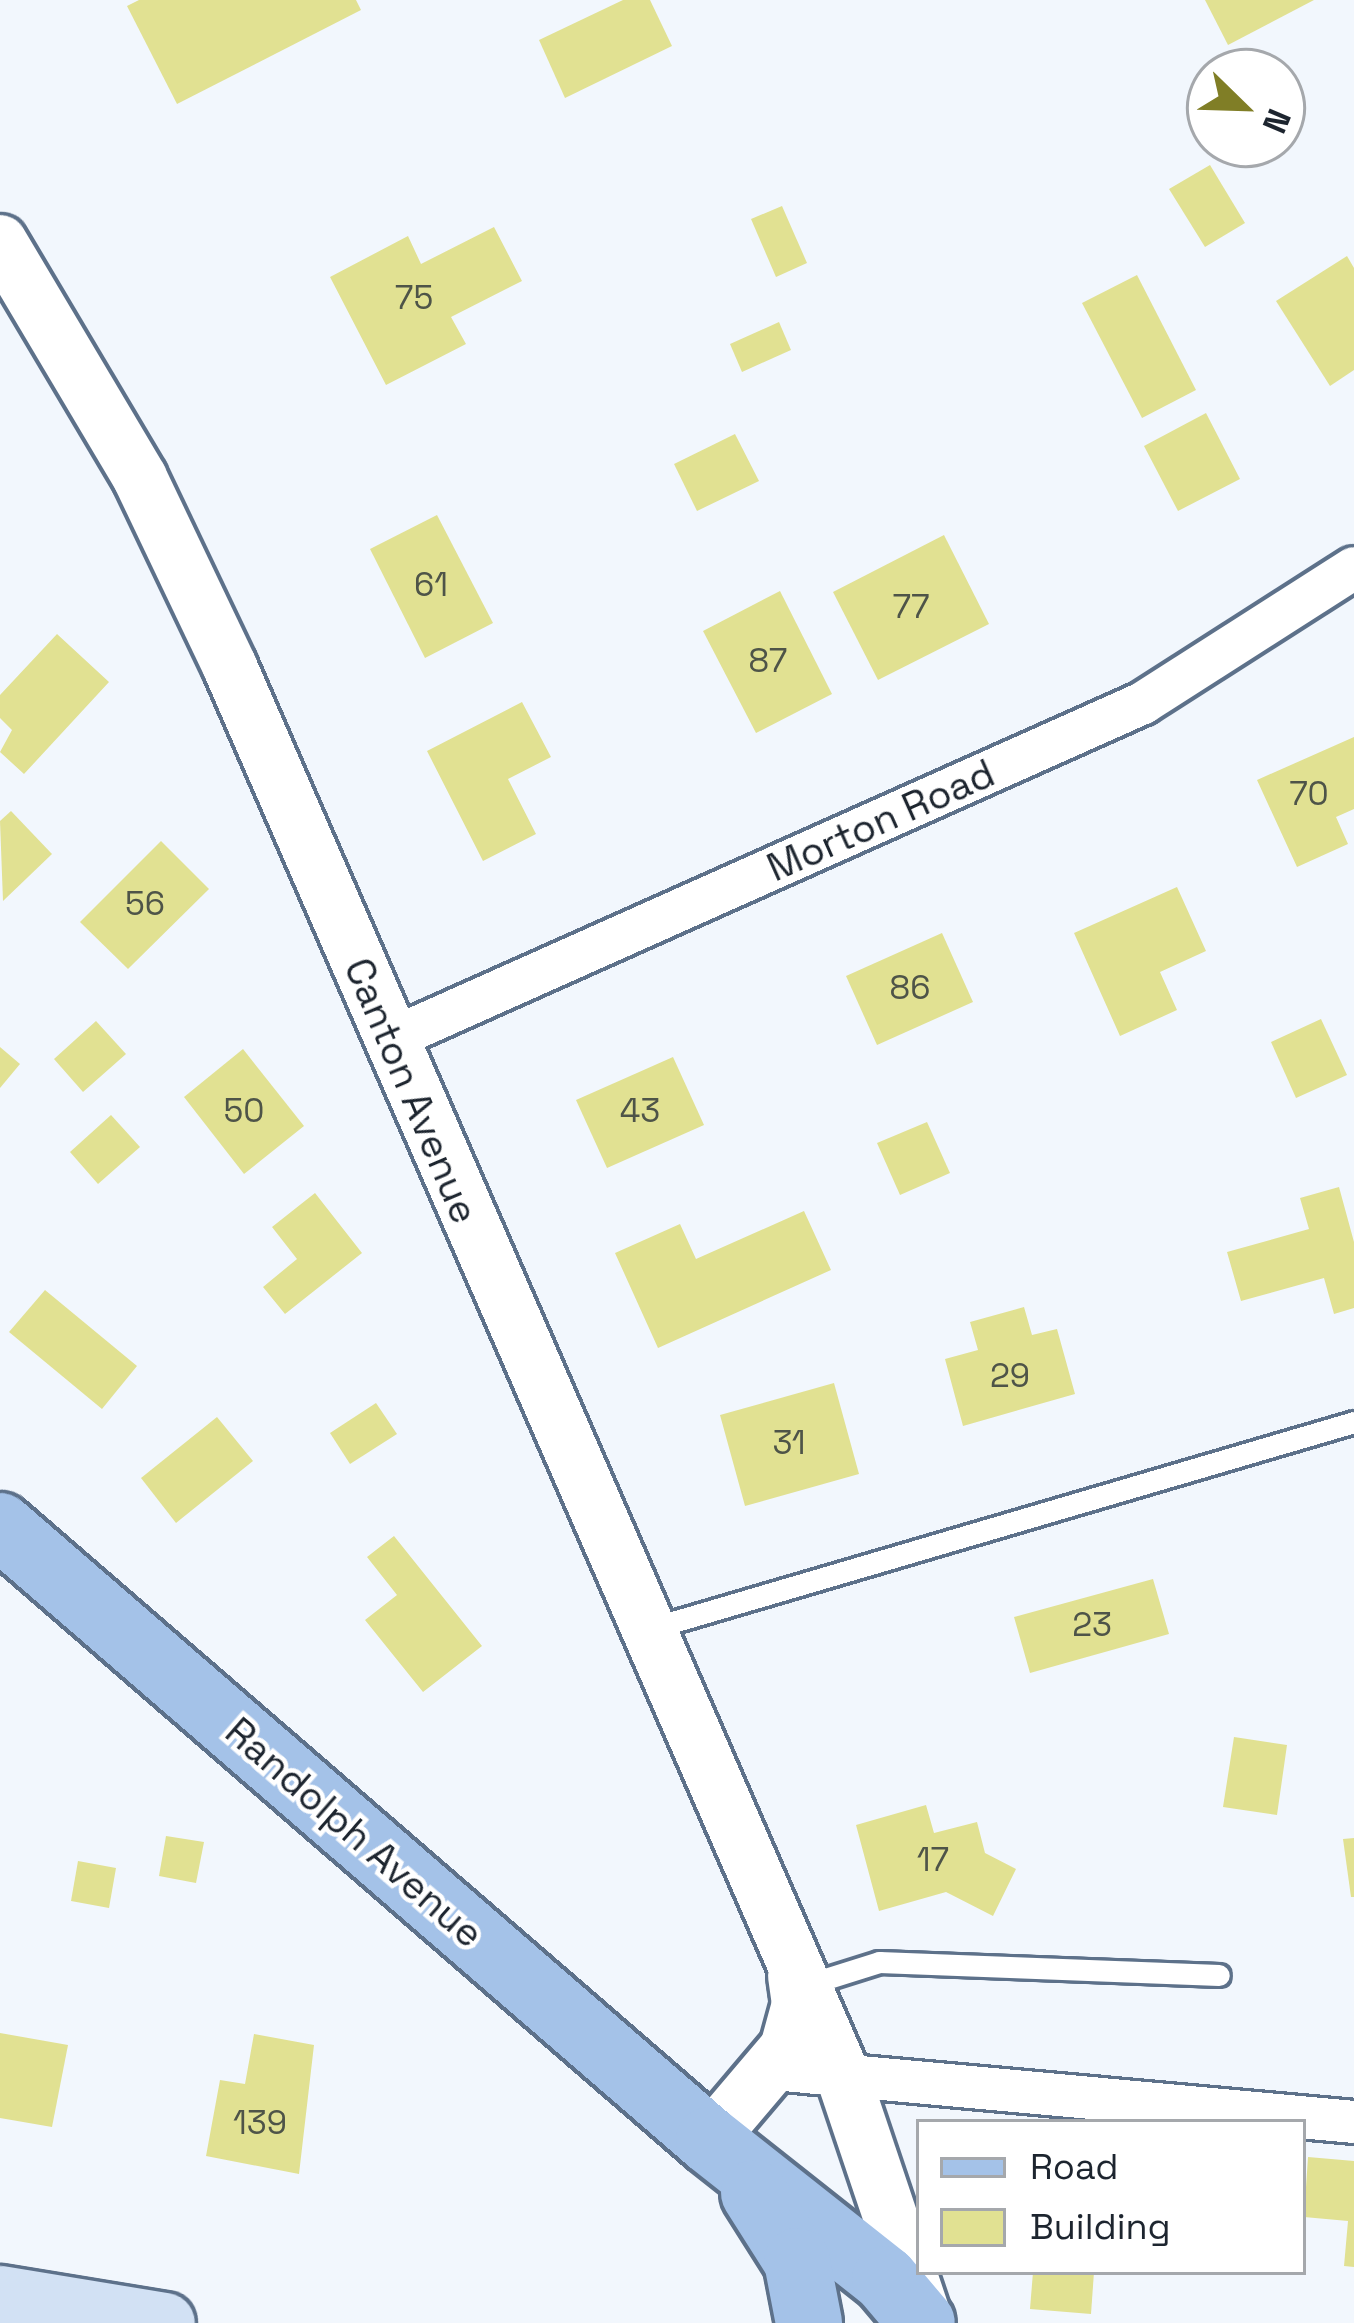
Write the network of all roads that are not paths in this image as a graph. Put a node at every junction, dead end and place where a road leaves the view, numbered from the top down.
1 (0, 242) edge
2 (1354, 568) edge
3 (389, 1040) junction
4 (1354, 1422) edge
5 (0, 1526) edge
6 (643, 1631) junction
7 (796, 1971) junction
8 (1220, 1975) dead end
9 (773, 2069) junction
10 (842, 2073) junction
11 (1354, 2122) edge
12 (709, 2140) junction
13 (0, 2296) edge
14 (165, 2323) edge
15 (809, 2323) edge
16 (924, 2323) edge

1 - 3 street, Canton Avenue
2 - 3 street, Morton Road
3 - 6 street, Canton Avenue
4 - 6 lane
5 - 12 main road, Randolph Avenue
6 - 7 street, Canton Avenue
7 - 8 lane
7 - 9 street, Canton Avenue
7 - 10 street, Canton Avenue
9 - 10 street
9 - 12 street, Canton Avenue
10 - 11 street
10 - 16 street, Canton Avenue
12 - 15 main road, Randolph Avenue
12 - 16 main road, Randolph Avenue
13 - 14 main road

